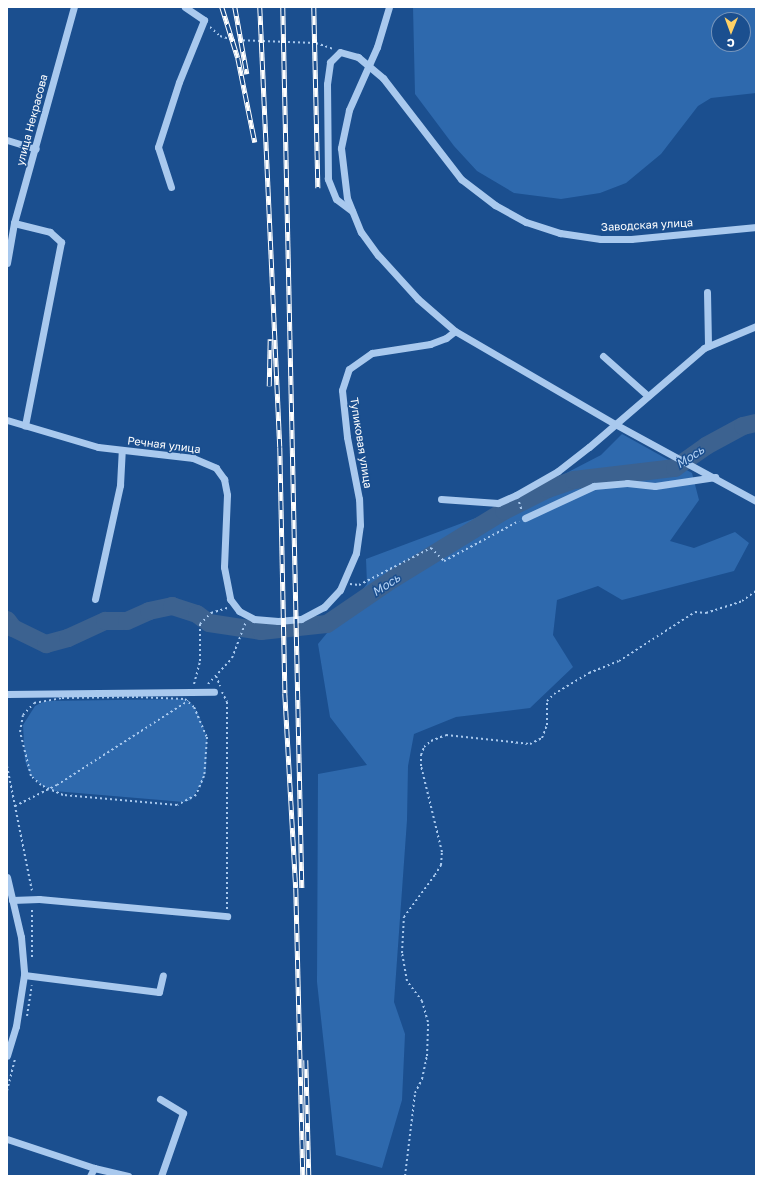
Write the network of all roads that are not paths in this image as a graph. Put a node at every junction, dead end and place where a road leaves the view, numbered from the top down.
1 (74, 7) edge
2 (185, 7) edge
3 (389, 7) edge
4 (368, 66) junction
5 (7, 140) edge
6 (36, 149) junction
7 (171, 187) dead end
8 (352, 211) junction
9 (14, 223) junction
10 (756, 227) edge
11 (7, 263) edge
12 (707, 292) dead end
13 (756, 326) edge
14 (455, 331) junction
15 (708, 346) junction
16 (603, 356) dead end
17 (648, 396) junction
18 (7, 420) edge
19 (615, 424) junction
20 (24, 425) junction
21 (122, 452) junction
22 (715, 477) junction
23 (441, 499) dead end
24 (756, 500) edge
25 (525, 518) road end
26 (95, 598) dead end
27 (262, 621) joint
28 (214, 692) dead end
29 (7, 694) edge
30 (7, 877) edge
31 (12, 900) junction
32 (228, 916) road end
33 (24, 975) junction
34 (163, 975) dead end
35 (16, 1026) junction
36 (7, 1027) edge
37 (7, 1056) edge
38 (160, 1099) dead end
39 (7, 1139) edge
40 (94, 1168) junction
41 (90, 1176) edge
42 (128, 1176) edge
43 (161, 1176) edge

1 - 6 street, улица Некрасова
2 - 7 street
3 - 4 street
4 - 8 street
4 - 8 street, Заводская улица
4 - 10 street, Заводская улица
5 - 6 street
6 - 9 street, улица Некрасова
8 - 14 street
9 - 11 street, улица Некрасова
9 - 20 street
12 - 15 street
13 - 15 street
14 - 19 street
14 - 27 street, Тупиковая улица
15 - 17 street
16 - 17 street
17 - 19 street
18 - 20 street, Речная улица
19 - 22 street
19 - 23 street
20 - 21 street, Речная улица
21 - 26 street
21 - 27 street, Речная улица
22 - 24 street
22 - 25 street
28 - 29 street
30 - 31 street
31 - 32 street
31 - 33 street
33 - 34 street
33 - 35 street
35 - 36 street
35 - 37 street
38 - 43 street
39 - 40 street
40 - 41 street
40 - 42 street

